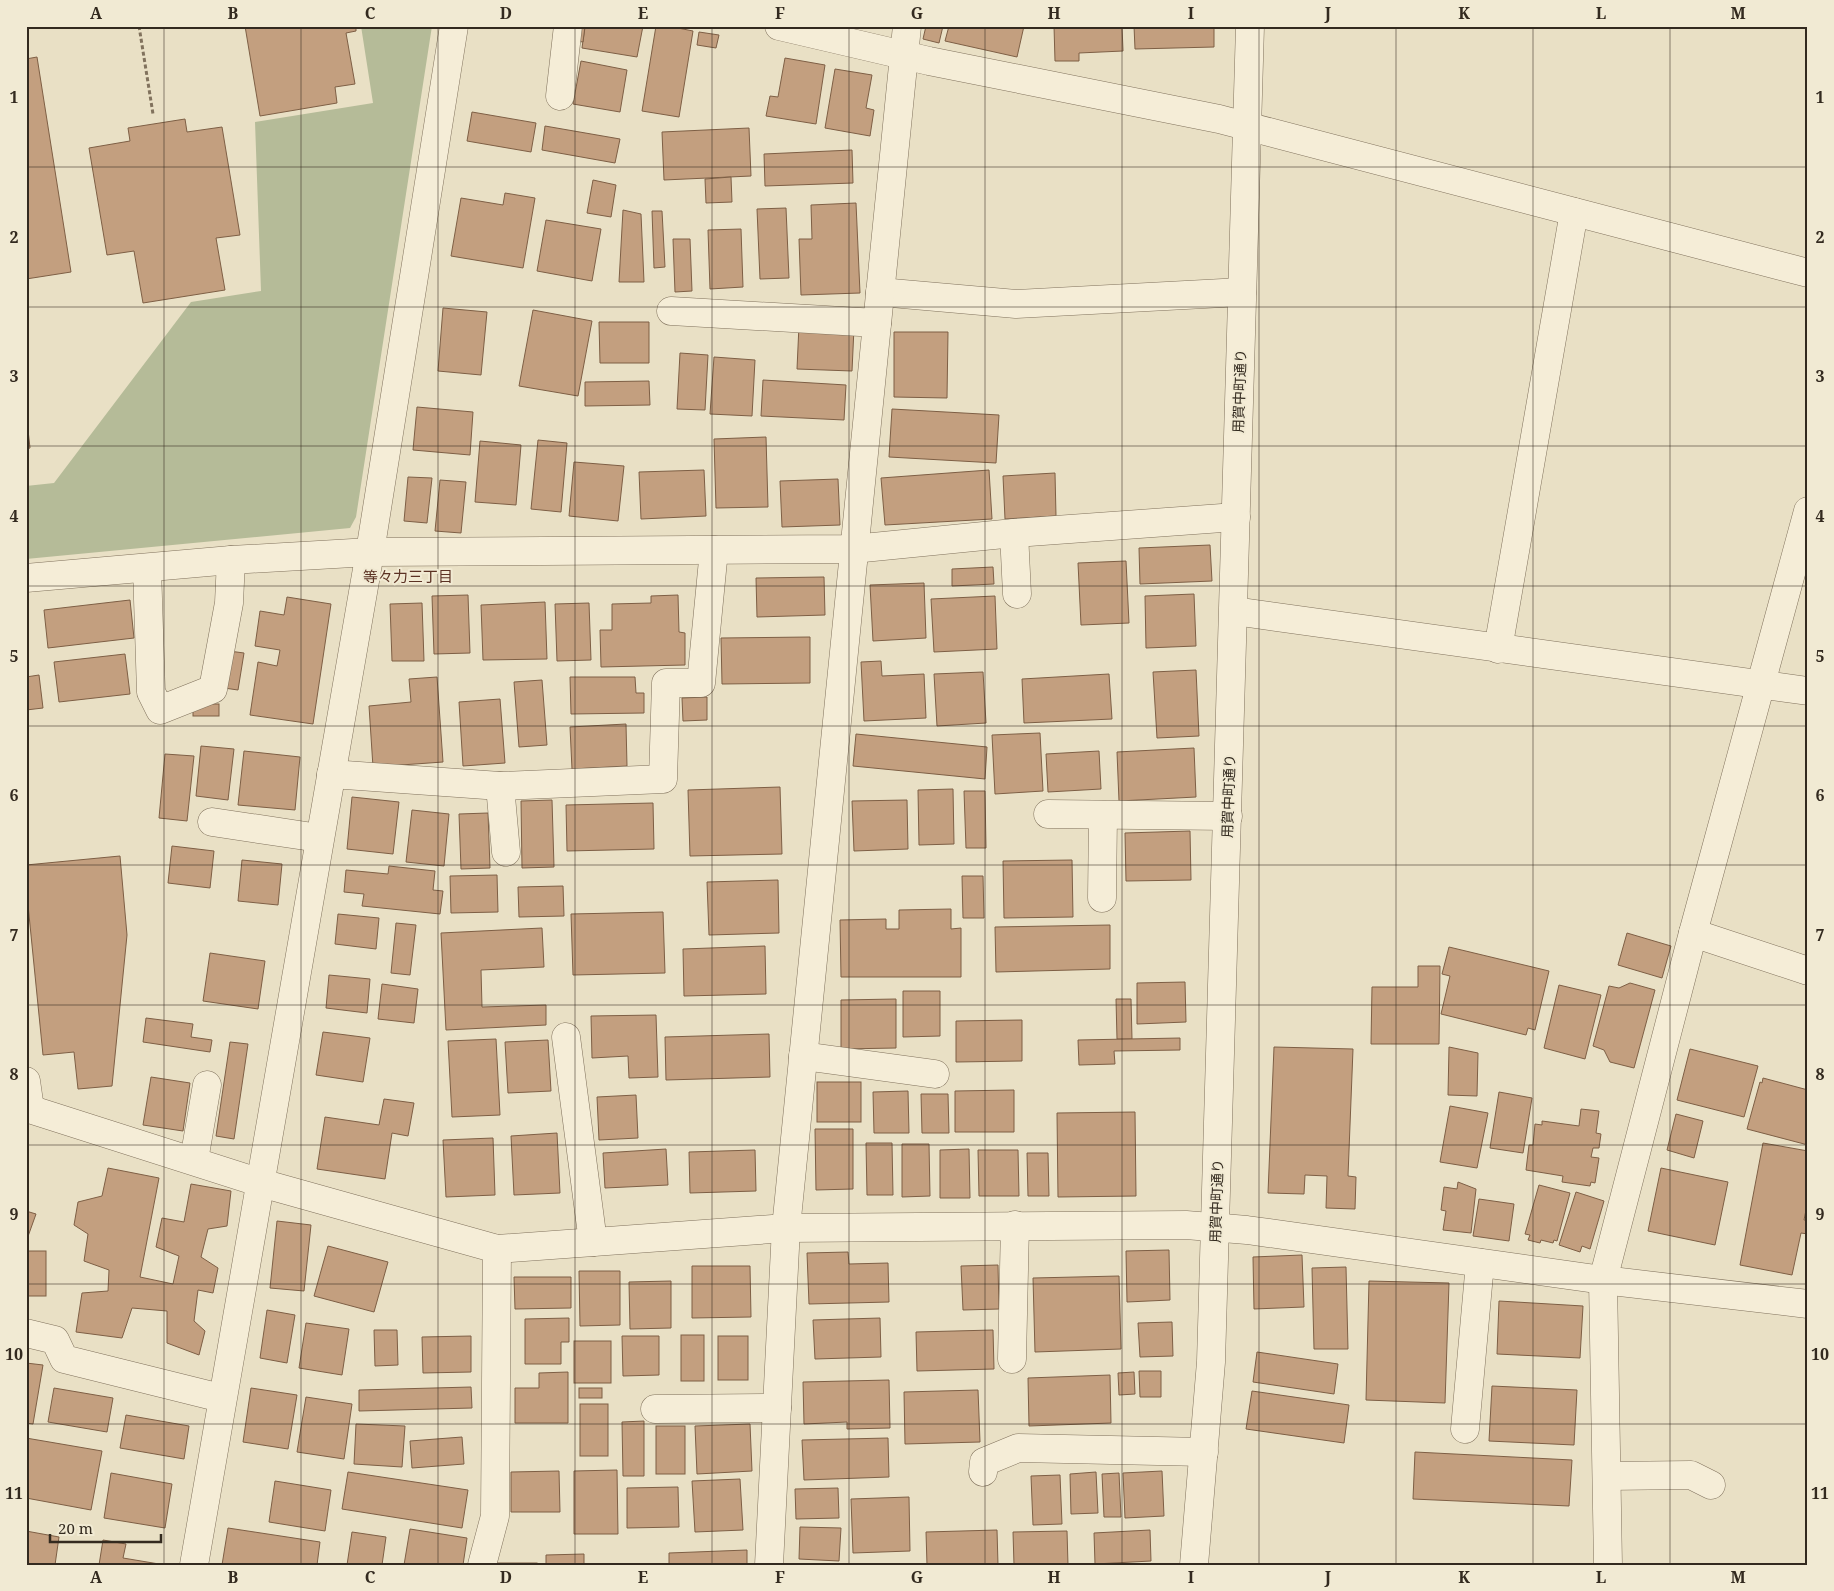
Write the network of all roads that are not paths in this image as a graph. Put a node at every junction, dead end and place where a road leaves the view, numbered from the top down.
1 (454, 26) edge
2 (568, 26) edge
3 (779, 26) edge
4 (907, 26) edge
5 (1250, 26) edge
6 (904, 55) junction
7 (560, 96) dead end
8 (1247, 126) junction
9 (1574, 212) junction
10 (1808, 273) edge
11 (880, 292) junction
12 (1242, 292) junction
13 (671, 311) dead end
14 (877, 322) junction
15 (1808, 510) edge
16 (1236, 517) junction
17 (1014, 533) junction
18 (853, 549) junction
19 (714, 550) junction
20 (370, 552) junction
21 (231, 560) junction
22 (147, 568) junction
23 (26, 578) edge
24 (1017, 594) dead end
25 (1234, 611) junction
26 (1498, 649) junction
27 (1762, 685) junction
28 (1808, 691) edge
29 (331, 774) junction
30 (500, 786) junction
31 (1048, 814) dead end
32 (1103, 815) junction
33 (1228, 816) junction
34 (212, 822) dead end
35 (319, 838) junction
36 (506, 852) dead end
37 (1102, 898) dead end
38 (1694, 933) junction
39 (1808, 972) edge
40 (566, 1037) dead end
41 (803, 1056) junction
42 (935, 1074) dead end
43 (26, 1081) edge
44 (207, 1085) dead end
45 (28, 1109) edge
46 (194, 1160) junction
47 (261, 1183) junction
48 (1014, 1225) junction
49 (1215, 1226) junction
50 (786, 1228) junction
51 (593, 1242) junction
52 (497, 1249) junction
53 (1480, 1263) junction
54 (1604, 1280) junction
55 (1806, 1298) edge
56 (26, 1333) edge
57 (1012, 1359) dead end
58 (221, 1398) junction
59 (777, 1408) junction
60 (656, 1409) dead end
61 (1465, 1429) dead end
62 (1204, 1452) junction
63 (983, 1472) dead end
64 (1607, 1476) junction
65 (1711, 1485) dead end
66 (194, 1565) edge
67 (482, 1565) edge
68 (769, 1565) edge
69 (1194, 1565) edge
70 (1608, 1565) edge

1 - 20 street
2 - 7 street
3 - 6 street
4 - 6 street
5 - 8 street, 用賀中町通り
6 - 8 street
6 - 11 street
8 - 9 street
8 - 12 street, 用賀中町通り
9 - 10 street
9 - 26 street
11 - 12 street
11 - 14 street
12 - 16 street, 用賀中町通り
13 - 14 street
14 - 18 street
15 - 27 street
16 - 17 street
16 - 25 street, 用賀中町通り
17 - 18 street
17 - 24 street
18 - 19 street
18 - 41 street
19 - 20 street
19 - 30 street
20 - 21 street
20 - 29 street
21 - 22 street
21 - 22 street
22 - 23 street
25 - 26 street
25 - 33 street, 用賀中町通り
26 - 27 street
27 - 28 street
27 - 38 street
29 - 30 street
29 - 35 street
30 - 36 street
31 - 32 street
32 - 33 street
32 - 37 street
33 - 49 street, 用賀中町通り
34 - 35 street
35 - 47 street
38 - 39 street
38 - 54 street
40 - 51 street
41 - 42 street
41 - 50 street
43 - 45 street
44 - 46 street
45 - 46 street
46 - 47 street
47 - 52 street
47 - 58 street
48 - 49 street
48 - 50 street
48 - 57 street
49 - 53 street
49 - 62 street, 用賀中町通り
50 - 51 street
50 - 59 street
51 - 52 street
52 - 67 street
53 - 54 street
53 - 61 street
54 - 55 street
54 - 64 street
56 - 58 street
58 - 66 street
59 - 60 street
59 - 68 street
62 - 63 street
62 - 69 street, 用賀中町通り
64 - 65 street
64 - 70 street

